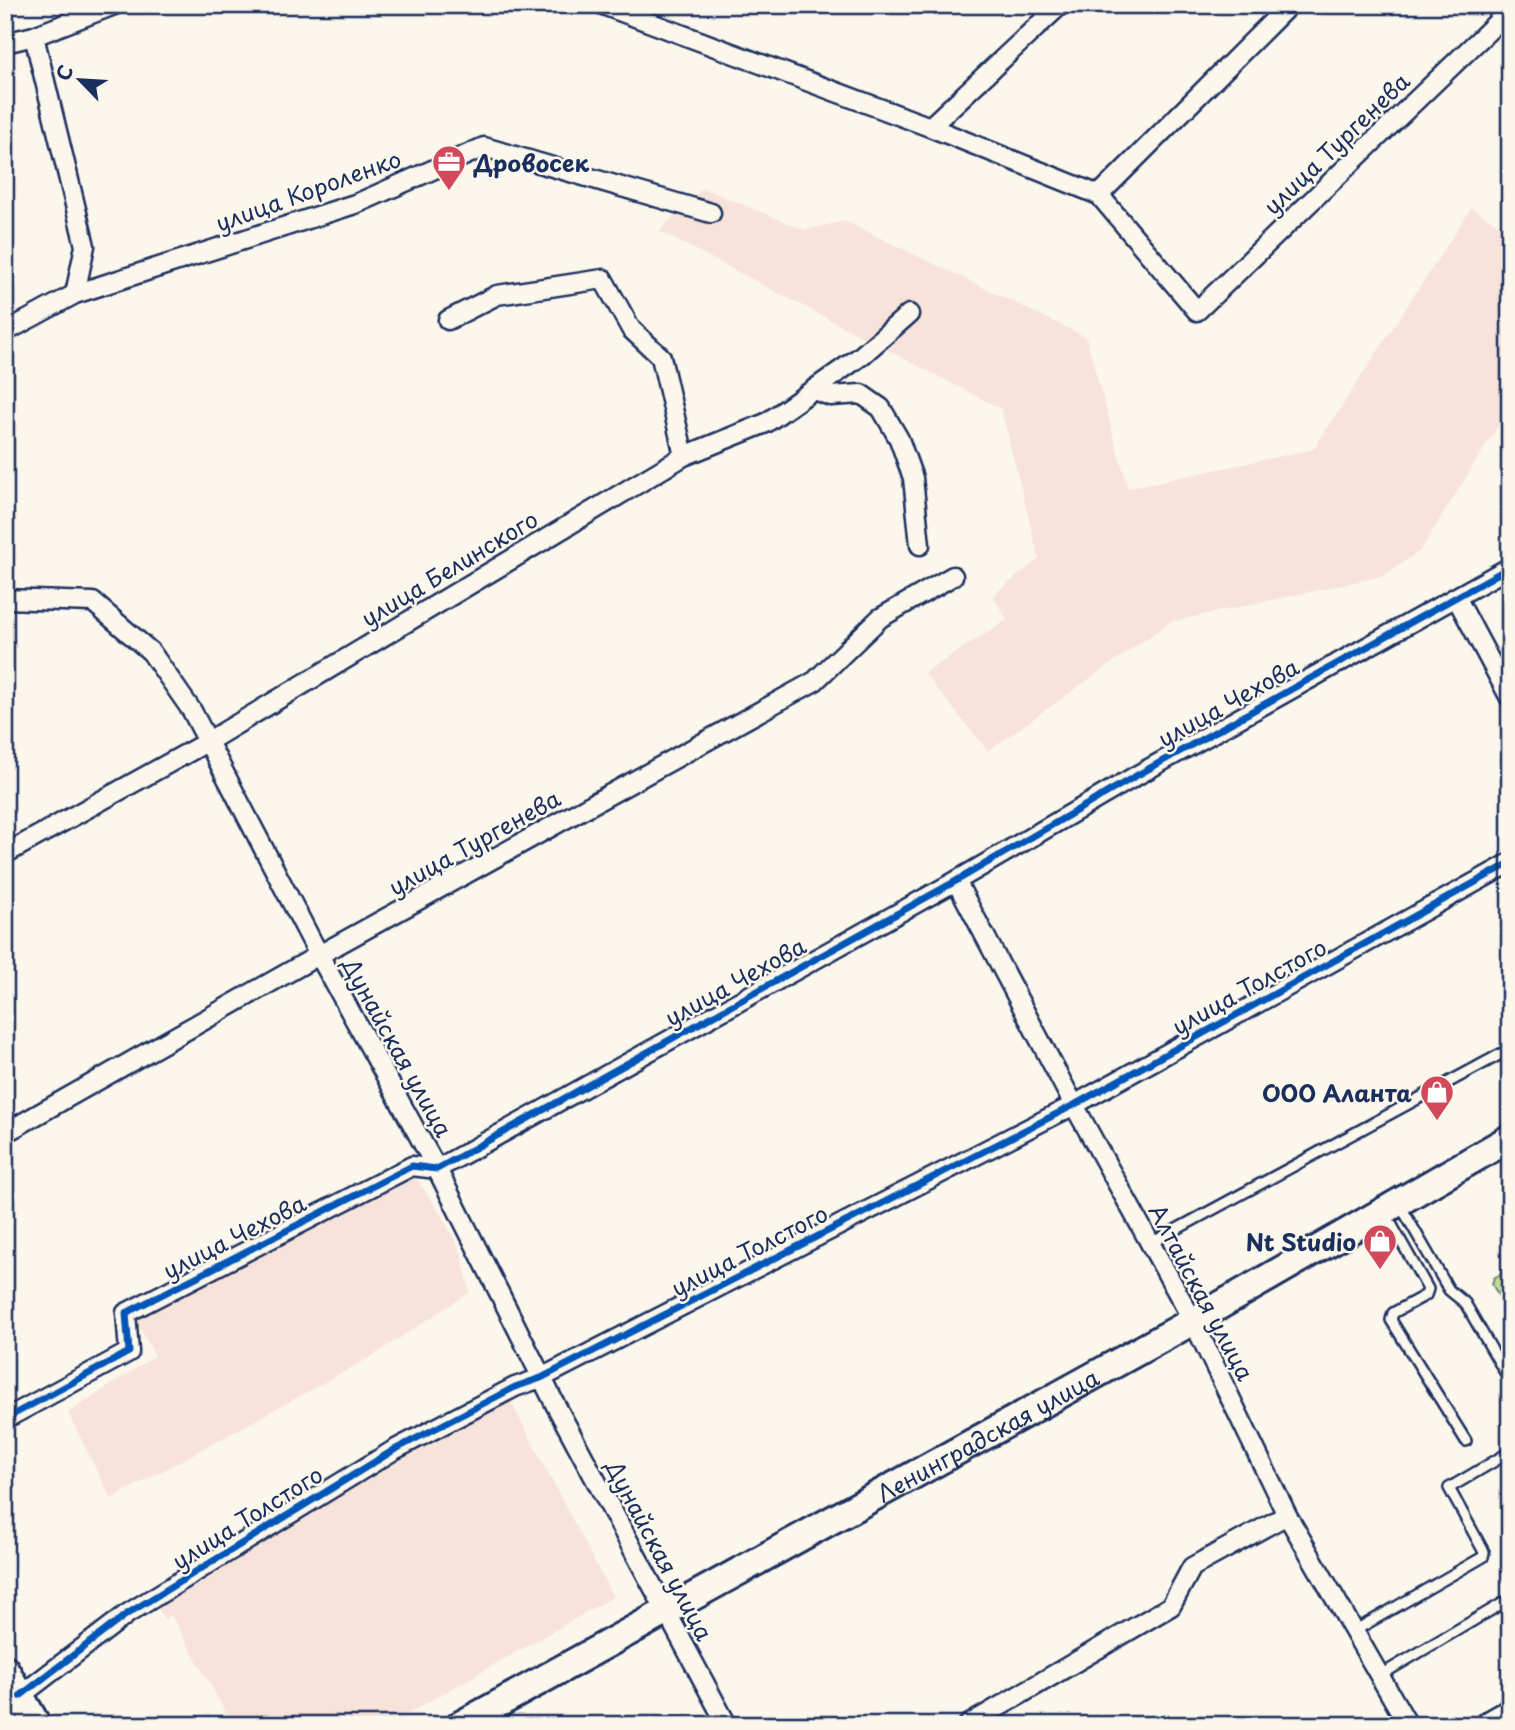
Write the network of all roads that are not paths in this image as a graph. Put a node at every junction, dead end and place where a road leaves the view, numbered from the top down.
1 (114, 5) edge
2 (603, 5) edge
3 (1059, 5) edge
4 (1289, 5) edge
5 (1510, 10) edge
6 (34, 36) junction
7 (5, 43) edge
8 (930, 127) junction
9 (1099, 195) junction
10 (711, 213) dead end
11 (75, 294) junction
12 (909, 313) dead end
13 (448, 320) dead end
14 (5, 332) edge
15 (813, 390) junction
16 (684, 456) junction
17 (920, 545) dead end
18 (1510, 567) edge
19 (953, 576) dead end
20 (1456, 597) junction
21 (5, 598) edge
22 (1510, 698) edge
23 (207, 742) junction
24 (5, 854) edge
25 (1510, 863) edge
26 (956, 881) junction
27 (319, 955) junction
28 (1510, 1049) edge
29 (1074, 1105) junction
30 (5, 1133) edge
31 (1510, 1138) edge
32 (437, 1169) junction
33 (1392, 1208) junction
34 (1151, 1244) junction
35 (1193, 1321) junction
36 (541, 1378) junction
37 (1510, 1381) edge
38 (5, 1419) edge
39 (1466, 1441) dead end
40 (1510, 1452) edge
41 (1287, 1515) junction
42 (1510, 1599) edge
43 (664, 1610) junction
44 (1354, 1632) junction
45 (5, 1669) edge
46 (1379, 1676) junction
47 (20, 1696) junction
48 (1510, 1713) edge
49 (37, 1725) edge
50 (460, 1725) edge
51 (727, 1725) edge
52 (968, 1725) edge
53 (1408, 1725) edge
54 (1489, 1725) edge

1 - 6 street
2 - 8 street
3 - 8 street
4 - 9 street
5 - 9 street, улица Тургенева
6 - 7 street
6 - 11 street
8 - 9 street
10 - 11 street, улица Короленко
11 - 14 street, улица Короленко
12 - 15 street, улица Белинского
13 - 16 street
15 - 16 street, улица Белинского
15 - 17 street
16 - 23 street, улица Белинского
18 - 20 street, улица Чехова
19 - 27 street, улица Тургенева
20 - 22 street
20 - 26 street, улица Чехова
21 - 23 street, Дунайская улица
23 - 24 street, улица Белинского
23 - 27 street, Дунайская улица
25 - 29 street, улица Толстого
26 - 29 street, Алтайская улица
26 - 32 street, улица Чехова
27 - 30 street, улица Тургенева
27 - 32 street, Дунайская улица
28 - 34 lane
29 - 34 street, Алтайская улица
29 - 36 street, улица Толстого
31 - 33 street, Ленинградская улица
32 - 36 street, Дунайская улица
32 - 38 street, улица Чехова
33 - 35 street, Ленинградская улица
33 - 37 lane
33 - 39 lane
34 - 35 street, Алтайская улица
35 - 41 street, Алтайская улица
35 - 43 street, Ленинградская улица
36 - 43 street, Дунайская улица
36 - 47 street, улица Толстого
40 - 44 lane
41 - 44 street, Алтайская улица
41 - 52 street
42 - 46 lane
43 - 50 street, Ленинградская улица
43 - 51 street, Дунайская улица
44 - 46 street, Алтайская улица
45 - 47 street
46 - 53 street, Алтайская улица
47 - 49 street
48 - 54 street

